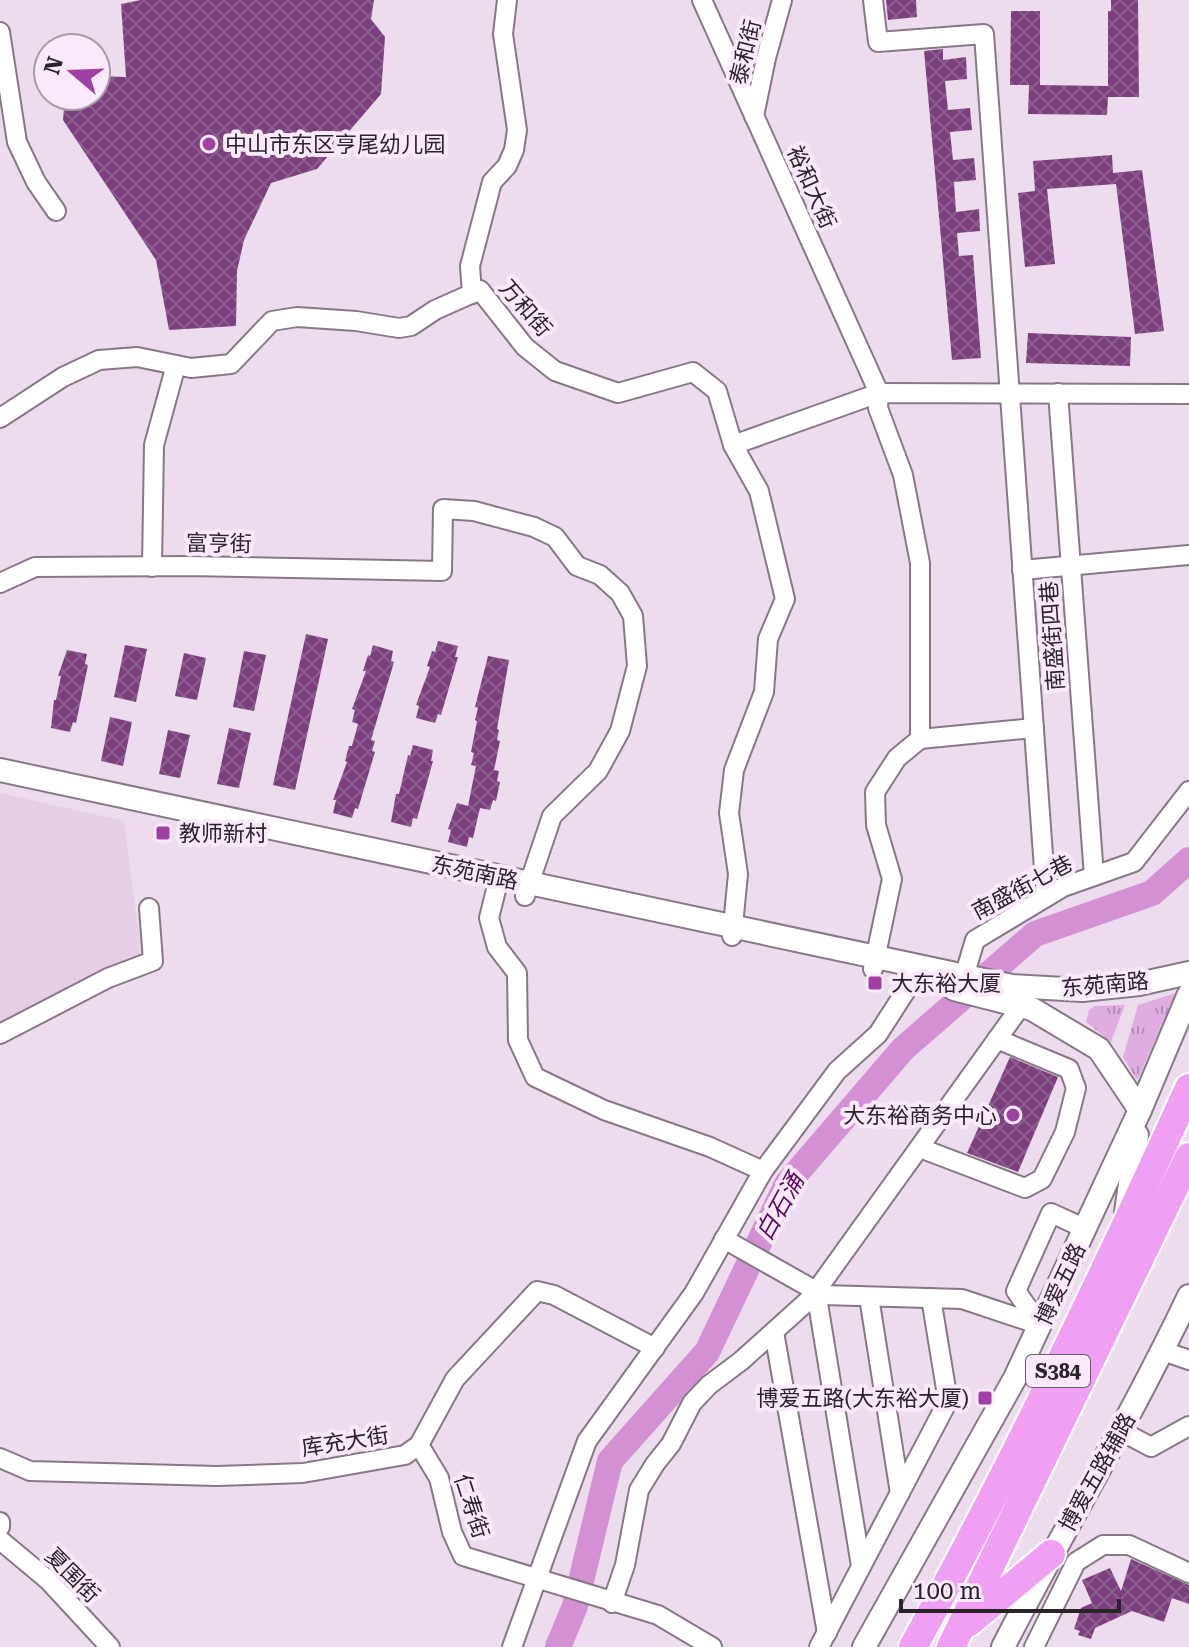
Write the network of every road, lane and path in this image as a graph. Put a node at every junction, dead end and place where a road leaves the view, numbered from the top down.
1 (507, 0) edge
2 (702, 0) edge
3 (782, 0) edge
4 (873, 0) edge
5 (0, 32) edge
6 (754, 116) junction
7 (56, 211) dead end
8 (472, 294) junction
9 (176, 365) junction
10 (879, 393) junction
11 (1009, 393) junction
12 (1058, 393) junction
13 (1189, 397) edge
14 (0, 418) edge
15 (733, 445) junction
16 (1189, 555) edge
17 (1071, 565) junction
18 (152, 567) junction
19 (1022, 570) junction
20 (0, 583) edge
21 (1034, 728) junction
22 (920, 739) junction
23 (0, 770) edge
24 (0, 780) edge
25 (1189, 791) edge
26 (1094, 876) junction
27 (496, 890) junction
28 (527, 890) junction
29 (1046, 897) junction
30 (149, 908) dead end
31 (732, 931) junction
32 (874, 964) junction
33 (1189, 973) edge
34 (914, 978) junction
35 (951, 978) junction
36 (1189, 994) edge
37 (1016, 998) junction
38 (0, 1034) edge
39 (997, 1039) junction
40 (1189, 1088) edge
41 (1140, 1110) junction
42 (920, 1148) junction
43 (1189, 1157) edge
44 (763, 1171) junction
45 (1086, 1229) junction
46 (1122, 1236) junction
47 (732, 1244) junction
48 (816, 1291) junction
49 (1189, 1296) edge
50 (869, 1297) junction
51 (931, 1298) junction
52 (1040, 1325) junction
53 (774, 1332) junction
54 (655, 1348) junction
55 (1163, 1351) junction
56 (1189, 1360) edge
57 (1189, 1426) edge
58 (1121, 1431) junction
59 (419, 1445) junction
60 (0, 1458) edge
61 (900, 1493) junction
62 (0, 1528) edge
63 (1051, 1554) junction
64 (861, 1566) junction
65 (1189, 1573) edge
66 (538, 1579) junction
67 (608, 1601) junction
68 (956, 1638) edge
69 (823, 1640) edge
70 (110, 1647) edge
71 (512, 1647) edge
72 (712, 1647) edge
73 (864, 1647) edge
74 (913, 1647) edge
75 (1003, 1647) edge
76 (1034, 1647) edge

1 - 8 street
2 - 6 street, 裕和大街
3 - 6 street, 泰和街
4 - 11 street
5 - 7 street
6 - 10 street, 裕和大街
8 - 9 street, 万和街
8 - 15 street, 万和街
9 - 14 street, 万和街
9 - 18 street
10 - 11 street
10 - 15 street
10 - 22 street, 裕和大街
11 - 12 street
11 - 19 street
12 - 13 street
12 - 17 street, 南盛街四巷
15 - 31 street, 万和街
16 - 17 street
17 - 19 street
17 - 26 street, 南盛街四巷
18 - 20 street, 富亨街
18 - 28 street, 富亨街
19 - 21 street
21 - 22 street
21 - 29 street
22 - 32 street
23 - 28 street, 东苑南路
24 - 27 street, 东苑南路
25 - 26 street, 南盛街七巷
26 - 29 street, 南盛街七巷
27 - 28 street, 东苑南路
27 - 44 street
28 - 31 street, 东苑南路
29 - 35 street, 南盛街七巷
30 - 38 street
31 - 32 street, 东苑南路
32 - 34 street, 东苑南路
32 - 35 street, 东苑南路
33 - 37 street, 东苑南路
34 - 35 street, 东苑南路
34 - 44 street
35 - 37 street
36 - 41 street, 博爱五路
37 - 39 street
37 - 41 street, 东苑南路
39 - 42 street
39 - 42 street
40 - 46 highway, 博爱五路 / S384
41 - 45 street, 博爱五路
41 - 46 street
42 - 48 street
43 - 68 highway, S384
44 - 47 street
45 - 52 street, 博爱五路
45 - 52 street
46 - 74 highway, 博爱五路 / S384
47 - 48 street
47 - 54 street
48 - 50 street
48 - 53 street
48 - 64 street
49 - 55 street, 博爱五路辅路
50 - 51 street
50 - 61 street
51 - 52 street
51 - 61 street
52 - 73 street, 博爱五路
53 - 67 street
53 - 69 street
54 - 59 street, 库充大街
54 - 66 street
55 - 56 street
55 - 58 street, 博爱五路辅路
57 - 58 street
58 - 63 street, 博爱五路辅路
59 - 60 street, 库充大街
59 - 66 street, 仁寿街
61 - 64 street
62 - 70 street, 夏围街
63 - 68 highway
63 - 75 street, 博爱五路辅路
64 - 69 street
65 - 76 street
66 - 67 street
66 - 71 street
67 - 72 street

